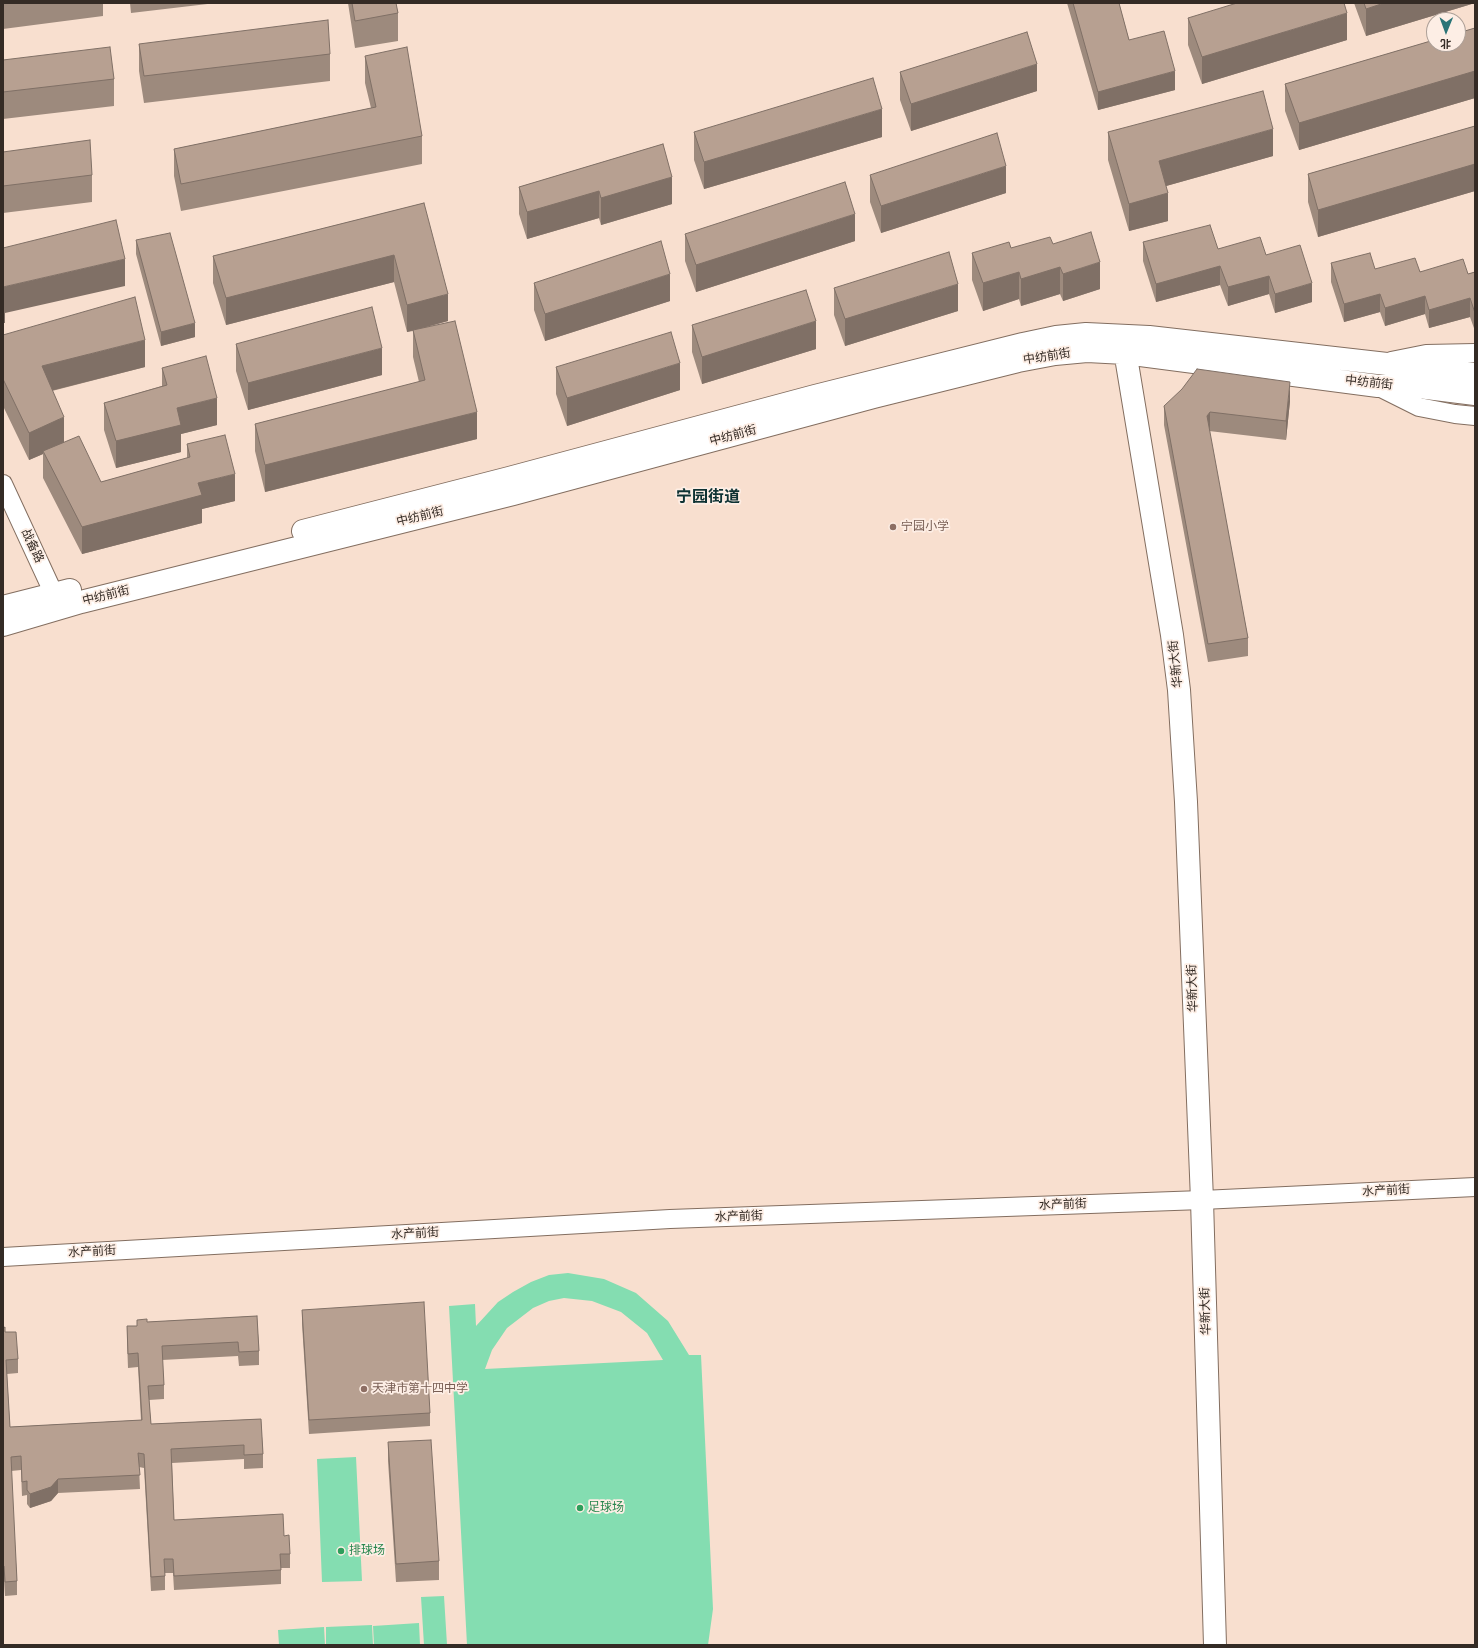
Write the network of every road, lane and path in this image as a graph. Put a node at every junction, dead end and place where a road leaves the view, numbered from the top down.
1 (1124, 344) junction
2 (1475, 353) edge
3 (1384, 363) junction
4 (1475, 374) edge
5 (1378, 386) junction
6 (1475, 394) edge
7 (1475, 416) edge
8 (3, 484) edge
9 (57, 601) junction
10 (3, 607) edge
11 (3, 625) edge
12 (1475, 1187) edge
13 (1202, 1200) junction
14 (3, 1257) edge
15 (1216, 1645) edge

1 - 3 street
1 - 5 street, 中纺前街
1 - 9 street, 中纺前街
1 - 13 street, 华新大街
2 - 3 street
3 - 4 street
5 - 6 street, 中纺前街
5 - 7 street
8 - 9 street, 战备路
9 - 10 street
9 - 11 street, 中纺前街
12 - 13 street, 水产前街
13 - 14 street, 水产前街
13 - 15 street, 华新大街

